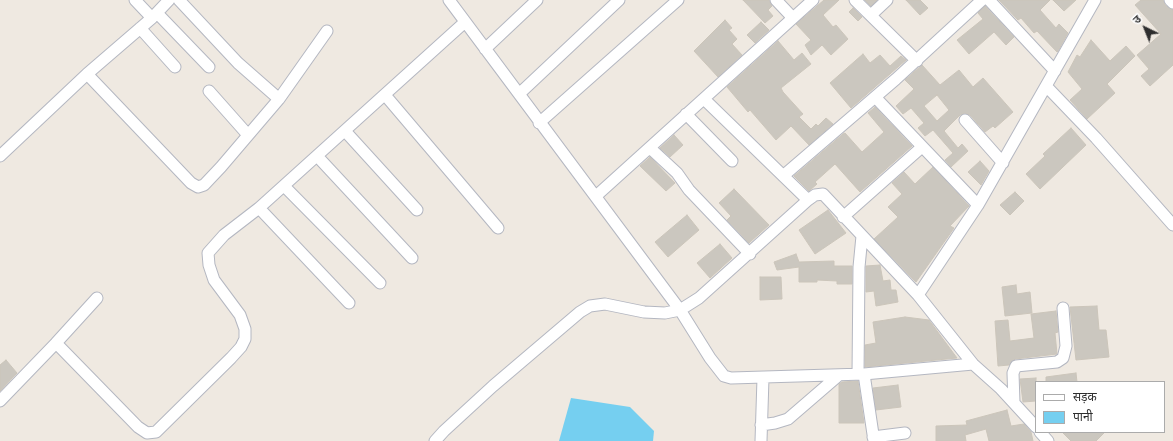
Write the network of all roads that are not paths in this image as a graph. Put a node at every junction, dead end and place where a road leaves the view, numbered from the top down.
1 (135, 0) edge
2 (169, 0) edge
3 (179, 0) edge
4 (449, 0) edge
5 (538, 0) edge
6 (619, 0) edge
7 (678, 0) edge
8 (776, 0) edge
9 (813, 0) edge
10 (855, 0) edge
11 (887, 0) edge
12 (982, 0) edge
13 (989, 0) edge
14 (1095, 0) edge
15 (1170, 0) edge
16 (1173, 3) edge
17 (155, 15) junction
18 (871, 15) junction
19 (793, 18) junction
20 (465, 22) junction
21 (140, 28) junction
22 (327, 31) dead end
23 (485, 49) junction
24 (917, 60) junction
25 (175, 67) dead end
26 (208, 67) dead end
27 (1055, 71) junction
28 (87, 74) junction
29 (1047, 86) junction
30 (209, 91) dead end
31 (518, 94) junction
32 (385, 95) junction
33 (875, 97) junction
34 (279, 99) junction
35 (704, 99) junction
36 (686, 114) junction
37 (965, 120) dead end
38 (539, 123) junction
39 (345, 131) junction
40 (248, 135) junction
41 (922, 147) junction
42 (650, 148) junction
43 (0, 156) edge
44 (317, 156) junction
45 (732, 161) dead end
46 (1003, 163) junction
47 (783, 176) junction
48 (284, 186) junction
49 (596, 196) junction
50 (808, 200) junction
51 (978, 206) junction
52 (259, 208) junction
53 (417, 210) dead end
54 (843, 217) junction
55 (1173, 225) edge
56 (498, 228) dead end
57 (862, 236) junction
58 (750, 254) junction
59 (412, 258) dead end
60 (380, 283) dead end
61 (918, 295) junction
62 (97, 298) dead end
63 (349, 303) dead end
64 (1063, 308) dead end
65 (680, 310) junction
66 (56, 343) junction
67 (973, 364) junction
68 (861, 374) junction
69 (839, 375) junction
70 (763, 378) junction
71 (0, 401) edge
72 (1014, 403) junction
73 (761, 425) junction
74 (1035, 427) edge
75 (905, 433) dead end
76 (1041, 433) edge
77 (874, 439) edge
78 (435, 441) edge
79 (761, 441) edge
80 (1048, 441) edge

1 - 17 street
2 - 17 street
3 - 34 street
4 - 20 street
5 - 23 street
6 - 31 street
7 - 38 street
8 - 19 street
9 - 19 street
10 - 18 street
11 - 18 street
12 - 24 street
13 - 27 street
14 - 27 street
15 - 16 street
17 - 21 street
17 - 26 street
18 - 24 street
19 - 35 street
20 - 23 street
20 - 32 street
21 - 25 street
21 - 28 street
22 - 34 street
23 - 31 street
24 - 33 street
27 - 29 street
28 - 40 street
28 - 43 street
29 - 46 street
29 - 55 street
30 - 40 street
31 - 38 street
32 - 39 street
32 - 56 street
33 - 41 street
33 - 47 street
34 - 40 street
35 - 36 street
35 - 47 street
36 - 42 street
36 - 45 street
37 - 46 street
38 - 49 street
39 - 44 street
39 - 53 street
41 - 51 street
41 - 54 street
42 - 49 street
42 - 58 street
44 - 48 street
44 - 59 street
46 - 51 street
47 - 50 street
48 - 52 street
48 - 60 street
49 - 65 street
50 - 54 street
50 - 58 street
51 - 61 street
52 - 63 street
52 - 66 street
54 - 57 street
57 - 61 street
57 - 68 street
58 - 65 street
61 - 67 street
62 - 66 street
64 - 72 street
65 - 70 street
65 - 78 street
66 - 71 street
67 - 68 street
67 - 72 street
68 - 69 street
68 - 77 street
69 - 70 street
69 - 73 street
70 - 73 street
72 - 74 street
73 - 79 street
75 - 77 street
76 - 80 street

